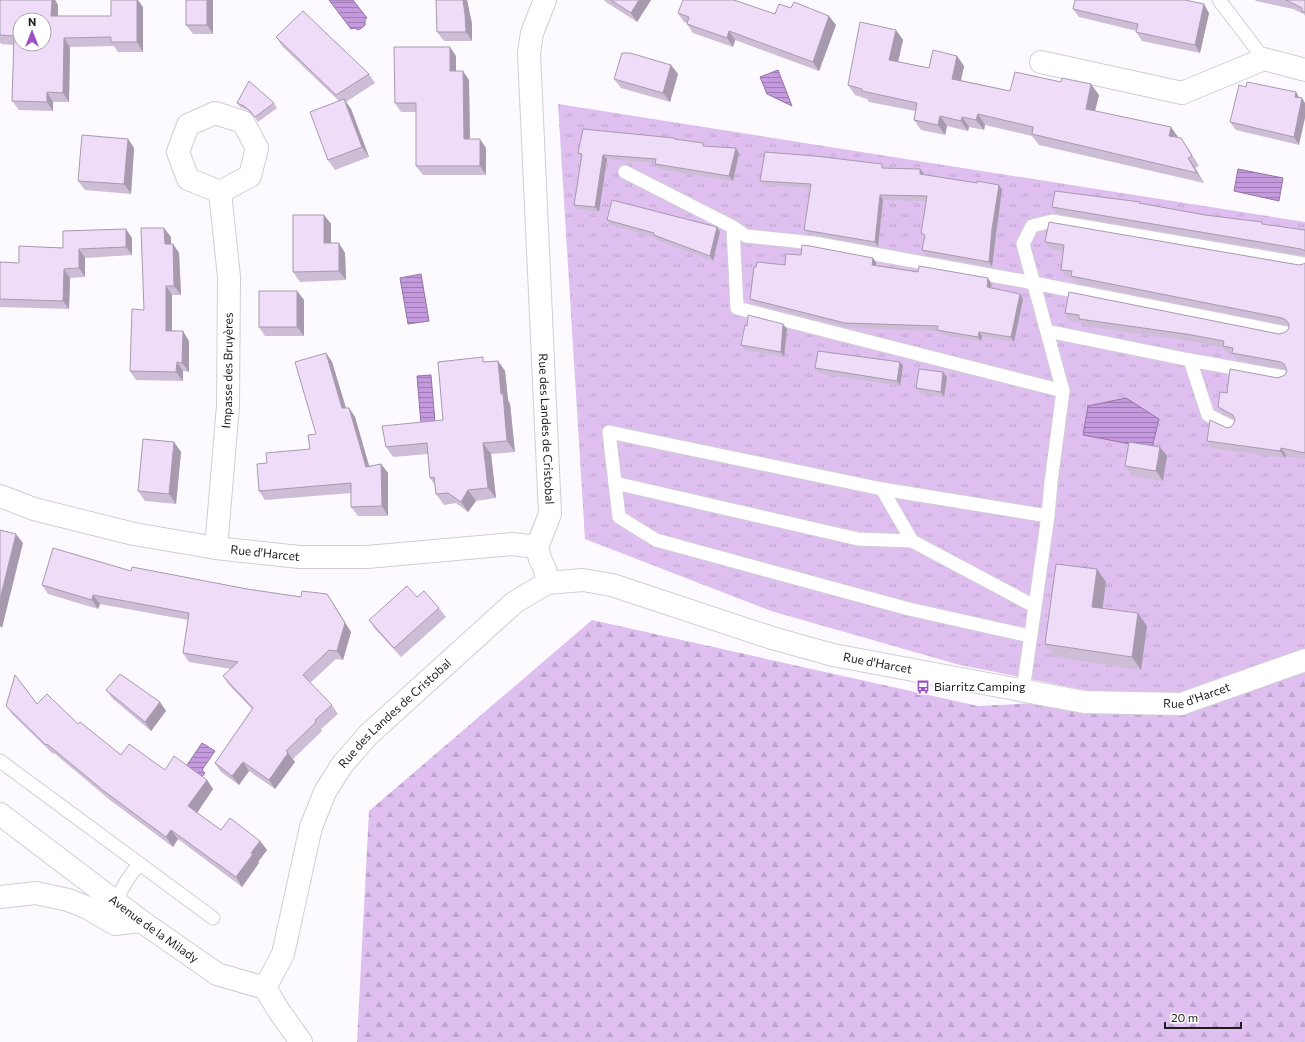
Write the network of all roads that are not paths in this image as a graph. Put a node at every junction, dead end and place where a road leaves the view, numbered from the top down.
1 (545, 0) edge
2 (1219, 0) edge
3 (1264, 59) junction
4 (1041, 62) dead end
5 (1305, 70) edge
6 (625, 172) dead end
7 (220, 192) dead end
8 (733, 227) junction
9 (1305, 264) edge
10 (1034, 283) junction
11 (1047, 331) junction
12 (1286, 333) edge
13 (1190, 360) junction
14 (1284, 377) edge
15 (1063, 391) junction
16 (1232, 427) edge
17 (615, 483) junction
18 (882, 489) junction
19 (0, 496) edge
20 (1048, 516) junction
21 (912, 541) junction
22 (537, 547) junction
23 (216, 548) junction
24 (548, 583) junction
25 (1034, 606) junction
26 (1030, 636) junction
27 (1305, 660) edge
28 (1023, 690) junction
29 (0, 761) edge
30 (0, 814) edge
31 (140, 864) junction
32 (0, 897) edge
33 (116, 902) junction
34 (213, 918) dead end
35 (141, 921) junction
36 (265, 988) junction
37 (301, 1042) edge

1 - 22 street, Rue des Landes de Cristobal
2 - 3 lane
3 - 4 street
3 - 5 street
6 - 8 lane
7 - 23 street, Impasse des Bruyères
8 - 10 lane
8 - 15 lane
9 - 10 lane
10 - 11 lane
10 - 12 lane
11 - 13 lane
11 - 15 lane
13 - 14 lane
13 - 16 lane
15 - 20 lane
17 - 18 lane
17 - 21 lane
17 - 26 lane
18 - 20 lane
18 - 21 lane
19 - 23 street, Rue d'Harcet
20 - 25 lane
21 - 25 lane
22 - 23 street, Rue d'Harcet
22 - 24 street
24 - 28 street, Rue d'Harcet
24 - 36 street, Rue des Landes de Cristobal
25 - 26 lane
26 - 28 lane
27 - 28 street, Rue d'Harcet
29 - 31 lane
30 - 33 street, Avenue de la Milady
31 - 33 lane
31 - 34 lane
32 - 35 street
33 - 35 street, Avenue de la Milady
35 - 36 street, Avenue de la Milady
36 - 37 street

